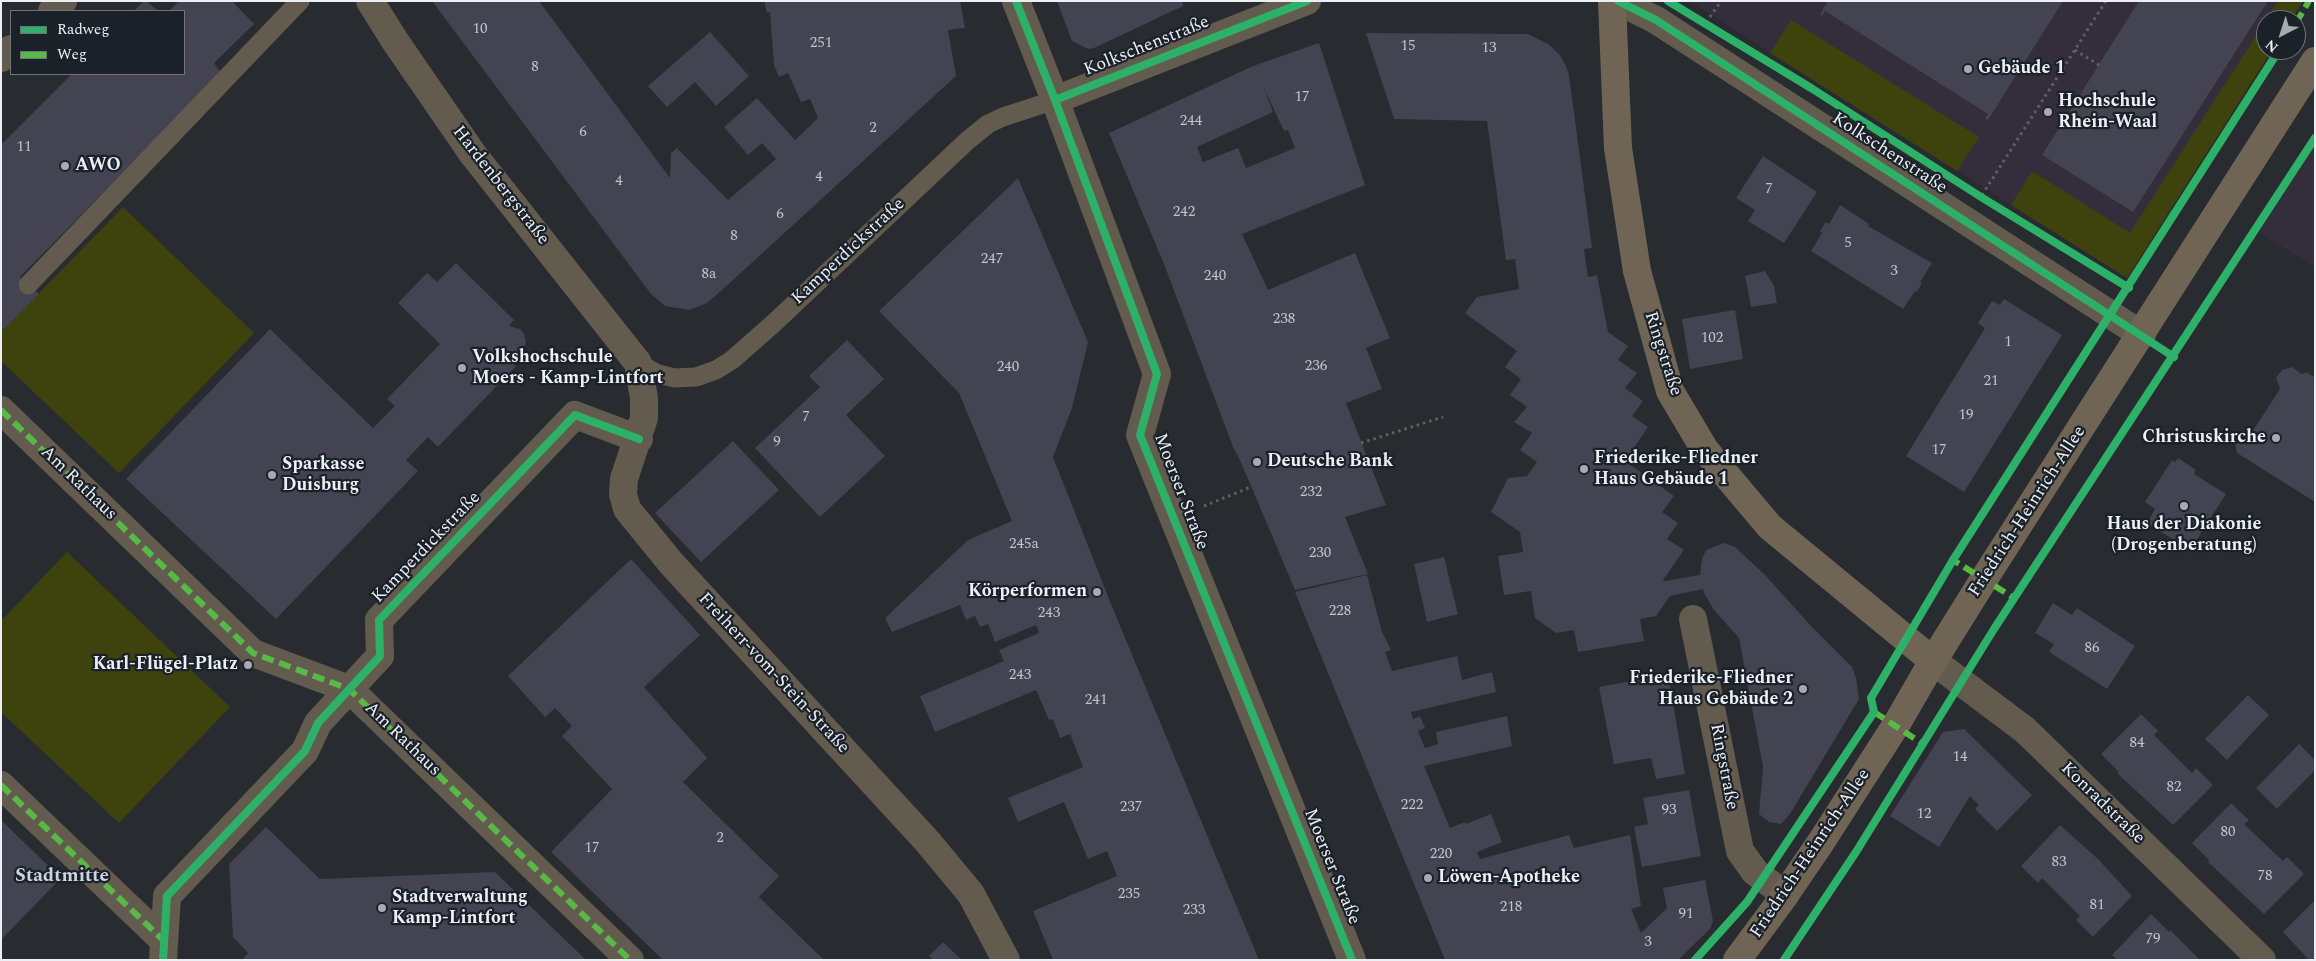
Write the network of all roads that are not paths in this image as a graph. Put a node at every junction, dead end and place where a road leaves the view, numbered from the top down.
1 (63, 1) edge
2 (300, 1) edge
3 (370, 1) edge
4 (1016, 1) edge
5 (1307, 1) edge
6 (1612, 1) edge
7 (1618, 1) edge
8 (1265, 8) edge
9 (53, 10) edge
10 (2315, 61) edge
11 (1055, 100) junction
12 (28, 285) dead end
13 (2142, 335) junction
14 (638, 364) junction
15 (1, 410) edge
16 (639, 439) junction
17 (1693, 619) dead end
18 (1933, 661) junction
19 (349, 690) junction
20 (1, 785) edge
21 (1785, 895) junction
22 (163, 950) edge
23 (630, 960) edge
24 (1006, 960) edge
25 (1352, 960) edge
26 (1737, 960) edge
27 (2262, 960) edge

1 - 9 street
2 - 12 lane
3 - 14 street, Hardenbergstraße
4 - 11 street, Moerser Straße
5 - 8 street, Kolkschenstraße
6 - 18 main road, Ringstraße
7 - 13 street, Kolkschenstraße
8 - 11 street, Kolkschenstraße
10 - 13 main road, Friedrich-Heinrich-Allee
11 - 14 lane, Kamperdickstraße
11 - 25 street, Moerser Straße
13 - 18 main road, Friedrich-Heinrich-Allee
14 - 16 street, Freiherr-vom-Stein-Straße
15 - 19 street, Am Rathaus
16 - 19 street, Kamperdickstraße
16 - 24 street, Freiherr-vom-Stein-Straße
17 - 21 street, Ringstraße
18 - 21 main road, Friedrich-Heinrich-Allee
18 - 27 street, Konradstraße
19 - 22 street, Kamperdickstraße
19 - 23 street, Am Rathaus
20 - 22 street
21 - 26 main road, Friedrich-Heinrich-Allee

